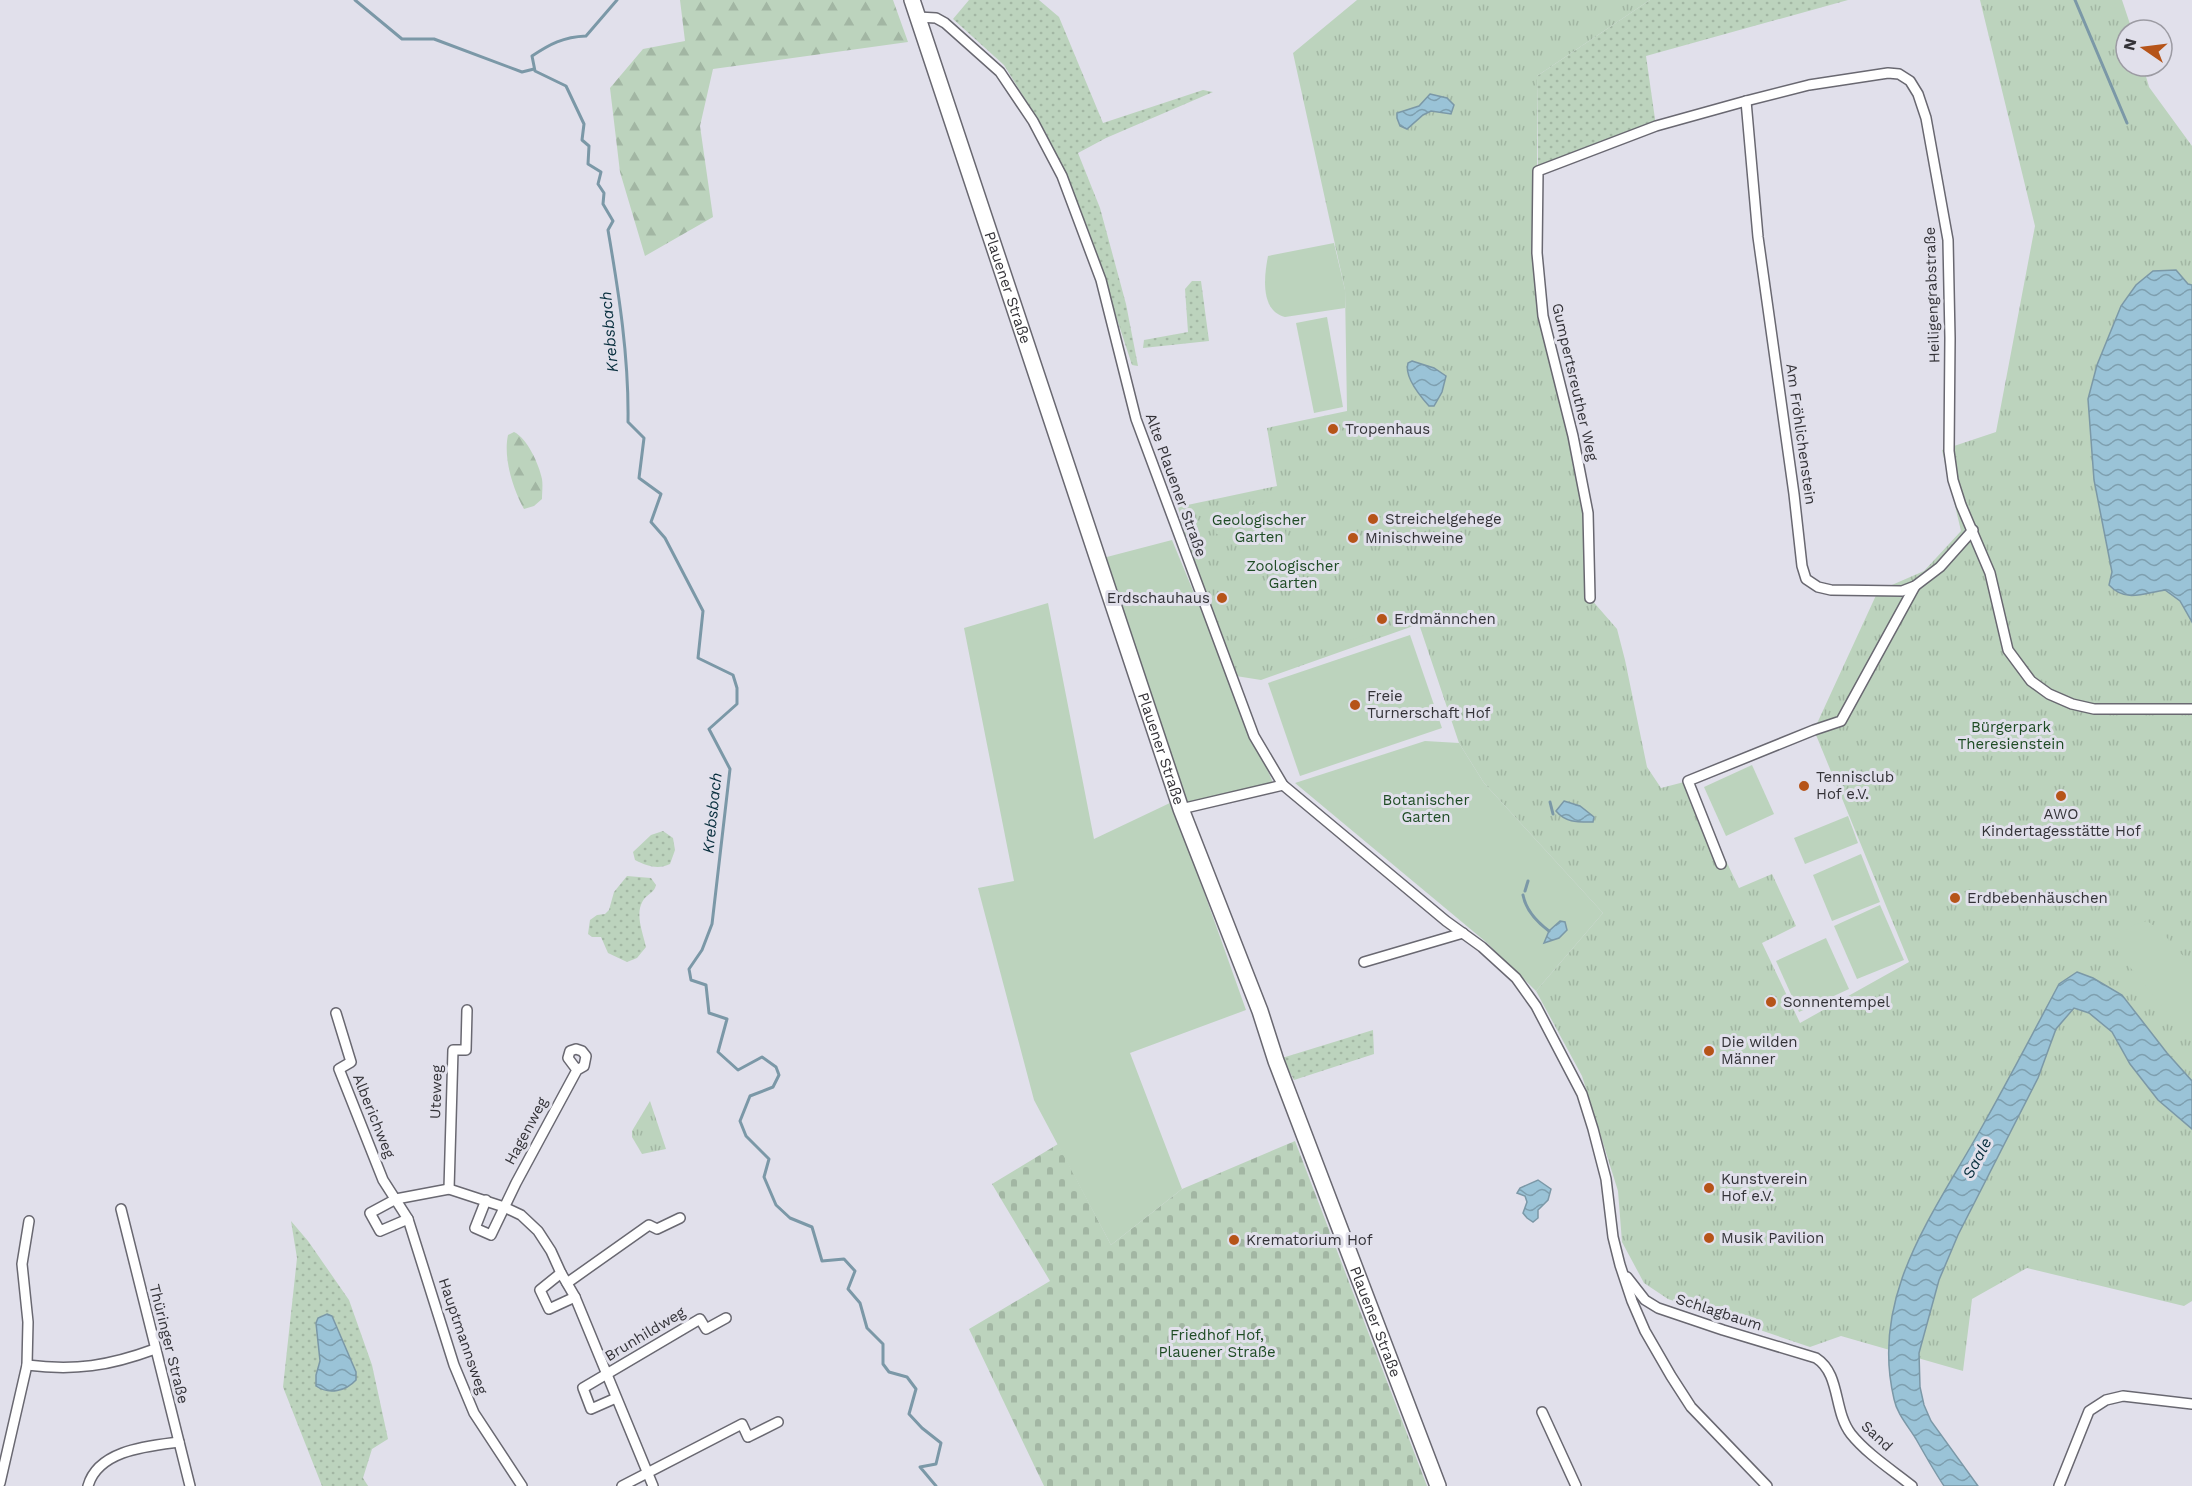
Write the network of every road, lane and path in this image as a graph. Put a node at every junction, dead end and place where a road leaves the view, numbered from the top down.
1 (912, 0) edge
2 (918, 17) junction
3 (1746, 101) junction
4 (1538, 171) joint
5 (1973, 530) junction
6 (1915, 586) junction
7 (1590, 598) dead end
8 (2192, 709) edge
9 (1283, 785) junction
10 (1181, 808) junction
11 (1721, 864) dead end
12 (1463, 933) junction
13 (1364, 962) dead end
14 (467, 1010) dead end
15 (336, 1013) dead end
16 (577, 1070) dead end
17 (448, 1189) junction
18 (396, 1199) junction
19 (486, 1200) junction
20 (504, 1207) junction
21 (121, 1209) dead end
22 (680, 1218) dead end
23 (408, 1219) junction
24 (29, 1221) dead end
25 (1620, 1265) junction
26 (561, 1274) junction
27 (567, 1283) junction
28 (575, 1297) junction
29 (726, 1318) dead end
30 (155, 1349) junction
31 (1824, 1363) joint
32 (27, 1365) junction
33 (607, 1374) junction
34 (616, 1398) junction
35 (2192, 1404) edge
36 (1542, 1412) dead end
37 (778, 1422) dead end
38 (179, 1442) junction
39 (648, 1474) junction
40 (0, 1483) edge
41 (88, 1486) edge
42 (190, 1486) edge
43 (522, 1486) edge
44 (622, 1486) edge
45 (653, 1486) edge
46 (1438, 1486) edge
47 (1576, 1486) edge
48 (1767, 1486) edge
49 (1912, 1486) edge
50 (2059, 1486) edge

1 - 2 main road, Plauener Straße
2 - 9 street, Alte Plauener Straße
2 - 10 main road, Plauener Straße
3 - 4 street, Heiligengrabstraße
3 - 5 street, Heiligengrabstraße
3 - 6 street, Am Fröhlichenstein
4 - 7 street, Gumpertsreuther Weg
5 - 6 street, Am Fröhlichenstein
5 - 8 street, Heiligengrabstraße
6 - 11 street
9 - 10 street
9 - 12 street, Alte Plauener Straße
10 - 46 main road, Plauener Straße
12 - 13 street
12 - 25 street, Alte Plauener Straße
14 - 17 street, Uteweg
15 - 18 street, Alberichweg
16 - 20 street, Hagenweg
17 - 18 street
17 - 19 street
18 - 23 street, Hauptmannsweg
18 - 23 street
19 - 20 street
19 - 20 street, Hagenweg
20 - 26 street
21 - 30 street, Thüringer Straße
22 - 27 street
23 - 43 street, Hauptmannsweg
24 - 32 street
25 - 31 street, Schlagbaum
25 - 48 street, Alte Plauener Straße
26 - 27 street
26 - 28 street
27 - 28 street
28 - 33 street
29 - 33 street, Brunhildweg
30 - 32 street
30 - 38 street, Thüringer Straße
31 - 49 street, Sand
32 - 40 street
33 - 34 street
33 - 34 street
34 - 39 street
35 - 50 street
36 - 47 street
37 - 39 street
38 - 41 street
38 - 42 street, Thüringer Straße
39 - 44 street
39 - 45 street

